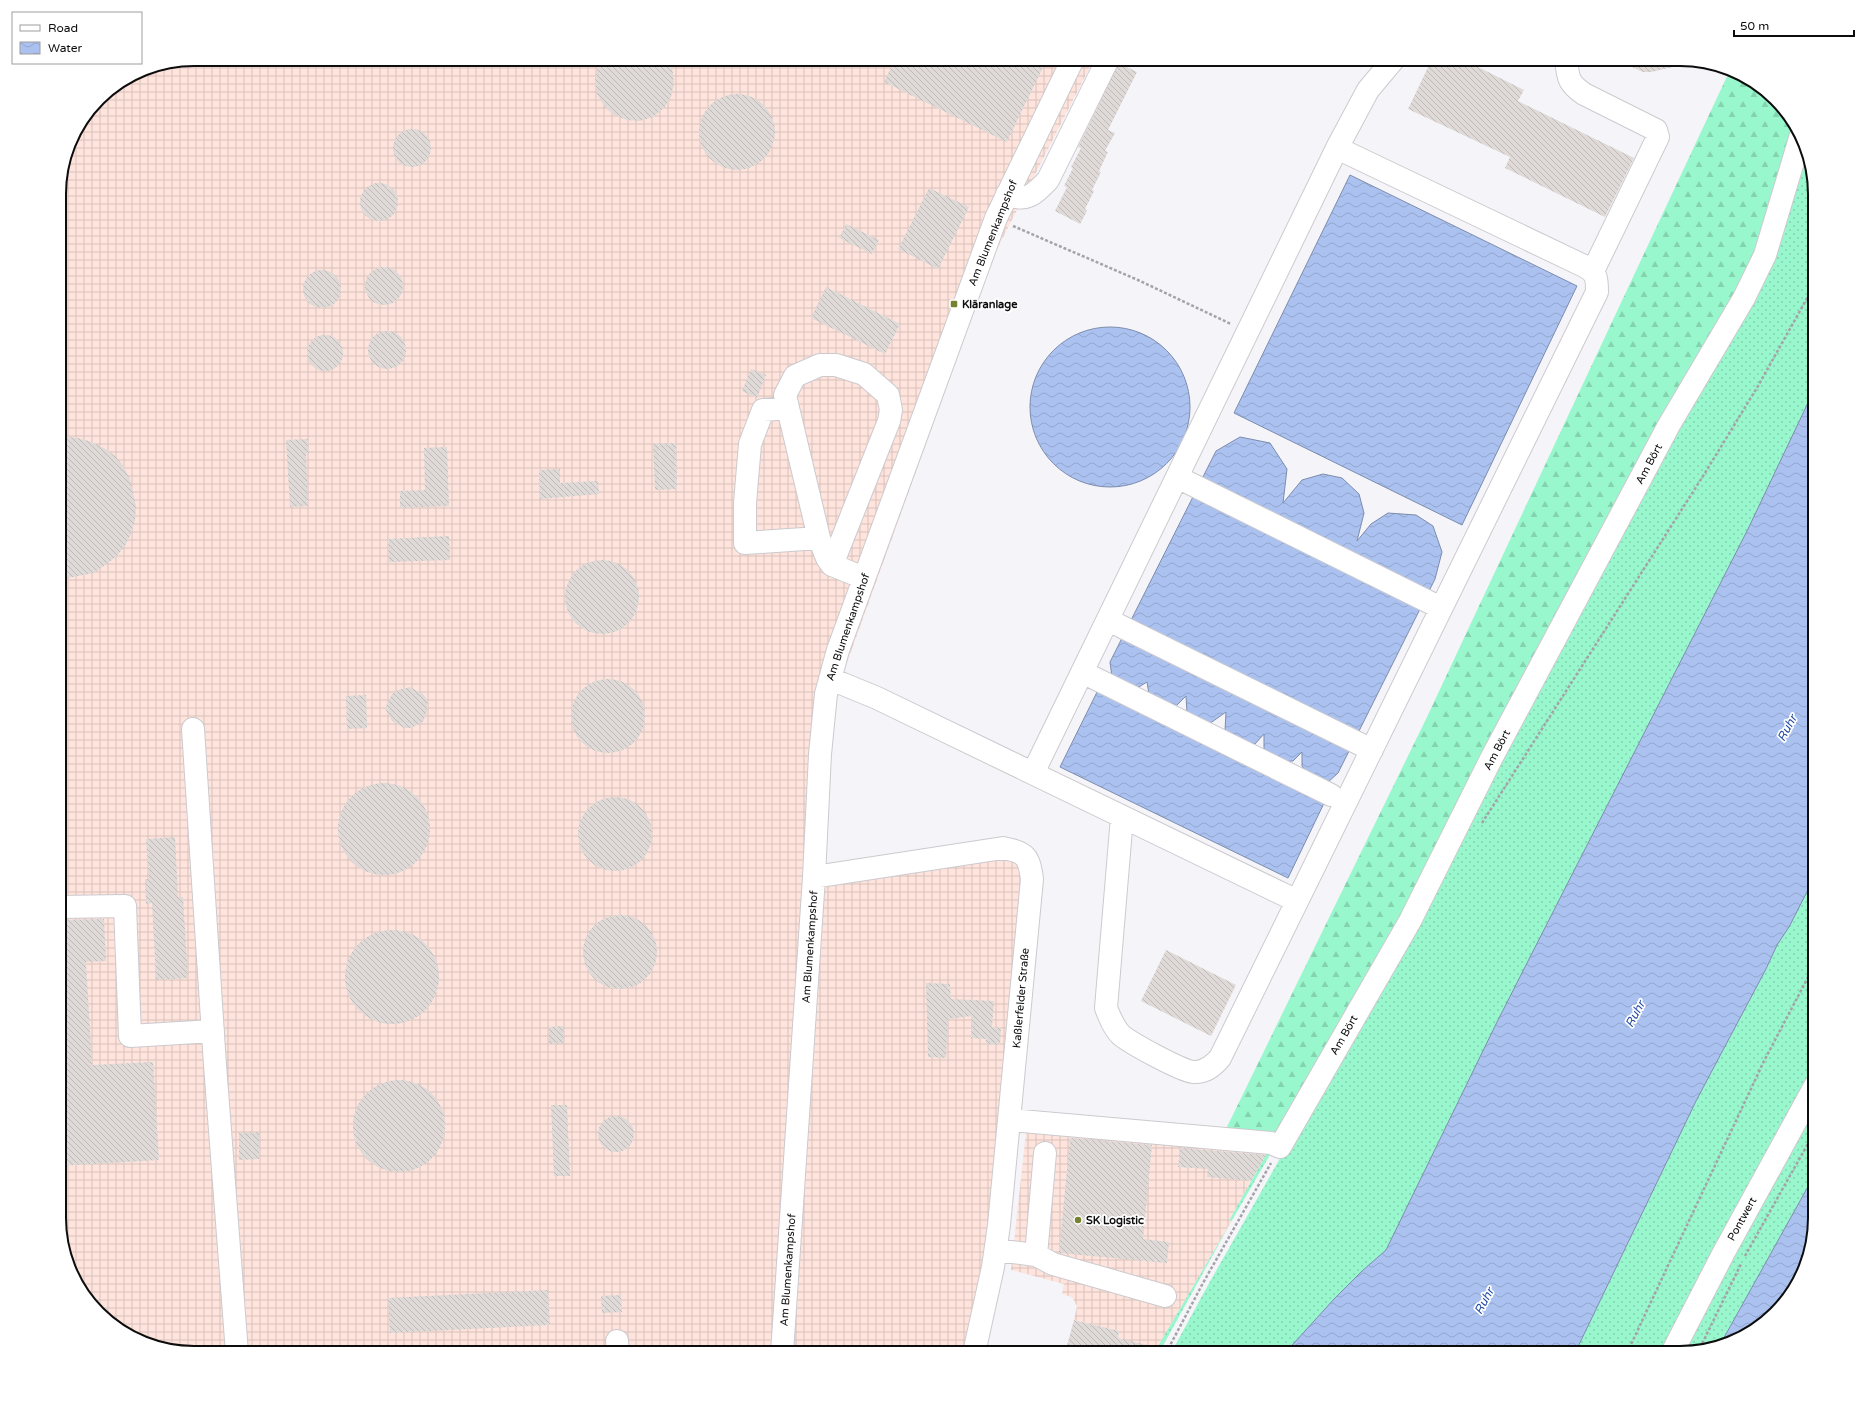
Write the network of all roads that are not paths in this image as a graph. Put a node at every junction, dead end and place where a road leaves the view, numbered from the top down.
1 (1070, 66) edge
2 (1105, 66) edge
3 (1388, 66) edge
4 (1567, 66) edge
5 (1798, 145) edge
6 (1338, 148) junction
7 (1007, 194) junction
8 (1593, 271) junction
9 (788, 408) junction
10 (1177, 477) junction
11 (819, 538) junction
12 (832, 565) junction
13 (864, 578) junction
14 (1441, 608) junction
15 (1108, 620) junction
16 (1082, 672) junction
17 (830, 680) junction
18 (193, 730) dead end
19 (1372, 750) junction
20 (1033, 774) junction
21 (1331, 795) dead end
22 (1122, 817) junction
23 (814, 877) junction
24 (1297, 901) junction
25 (66, 907) edge
26 (213, 1031) junction
27 (1808, 1099) edge
28 (1010, 1120) junction
29 (1045, 1153) dead end
30 (996, 1250) junction
31 (1036, 1255) junction
32 (1165, 1296) dead end
33 (236, 1346) edge
34 (782, 1346) edge
35 (975, 1346) edge
36 (1676, 1346) edge

1 - 7 street, Am Blumenkampshof
2 - 7 street
3 - 6 street
4 - 8 street
5 - 28 street, Am Bört
6 - 8 street
6 - 10 street
7 - 13 street, Am Blumenkampshof
8 - 14 street
9 - 11 street
9 - 11 street
9 - 12 street
10 - 14 street
10 - 15 street
11 - 12 street
12 - 13 street
13 - 17 street, Am Blumenkampshof
14 - 19 street
15 - 16 street
15 - 19 street
16 - 20 street
16 - 21 street
17 - 20 street
17 - 23 street, Am Blumenkampshof
18 - 26 street
19 - 24 street
20 - 22 street
22 - 24 street
22 - 24 street
23 - 28 street, Kaßlerfelder Straße
23 - 34 street, Am Blumenkampshof
25 - 26 street
26 - 33 street
27 - 36 street, Pontwert
28 - 30 street, Kaßlerfelder Straße
29 - 31 street
30 - 31 street
30 - 35 street, Kaßlerfelder Straße
31 - 32 street

